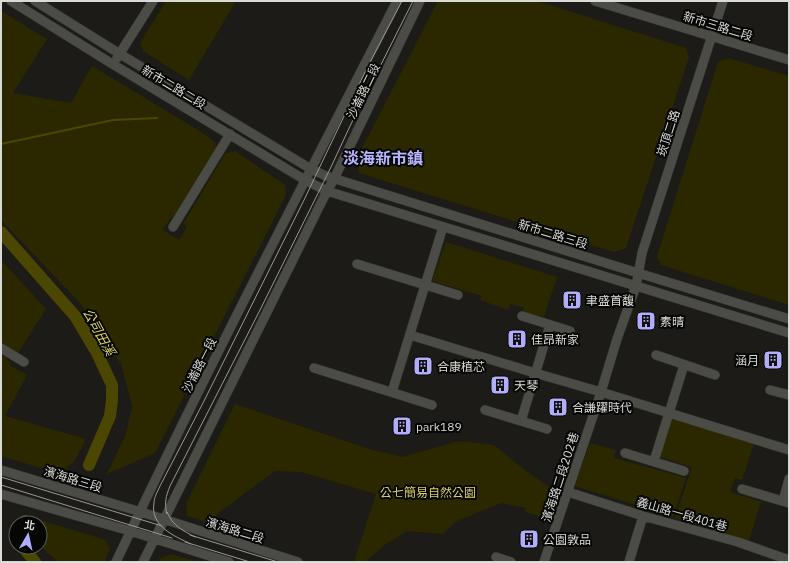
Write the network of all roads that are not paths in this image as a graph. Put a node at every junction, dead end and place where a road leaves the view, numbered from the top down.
1 (12, 1) edge
2 (36, 1) edge
3 (152, 1) edge
4 (397, 1) edge
5 (420, 1) edge
6 (594, 1) edge
7 (723, 1) edge
8 (712, 36) junction
9 (120, 54) junction
10 (789, 60) edge
11 (114, 64) junction
12 (230, 134) junction
13 (311, 169) junction
14 (334, 179) junction
15 (305, 180) junction
16 (326, 191) junction
17 (173, 227) dead end
18 (443, 227) junction
19 (357, 264) dead end
20 (638, 273) junction
21 (426, 284) junction
22 (636, 286) junction
23 (458, 295) dead end
24 (522, 316) dead end
25 (789, 318) edge
26 (550, 325) junction
27 (570, 331) dead end
28 (789, 333) edge
29 (410, 335) junction
30 (1, 348) edge
31 (656, 355) dead end
32 (24, 362) dead end
33 (684, 365) junction
34 (314, 368) dead end
35 (535, 373) junction
36 (715, 375) dead end
37 (770, 390) dead end
38 (392, 392) junction
39 (601, 392) junction
40 (789, 395) edge
41 (432, 405) dead end
42 (485, 410) dead end
43 (669, 413) junction
44 (520, 421) junction
45 (547, 429) dead end
46 (789, 450) edge
47 (625, 453) dead end
48 (654, 462) junction
49 (1, 470) edge
50 (684, 471) dead end
51 (789, 479) edge
52 (742, 489) dead end
53 (568, 492) junction
54 (1, 494) edge
55 (786, 502) edge
56 (139, 512) junction
57 (643, 516) junction
58 (164, 520) junction
59 (130, 531) junction
60 (155, 538) junction
61 (496, 557) dead end
62 (789, 560) edge
63 (116, 562) edge
64 (143, 562) edge
65 (229, 562) edge
66 (298, 562) edge
67 (511, 562) edge
68 (544, 562) edge
69 (629, 562) edge

1 - 11 street, 新市二路二段
2 - 9 street, 新市二路二段
3 - 9 street
4 - 13 street, 沙崙路二段
5 - 14 street, 沙崙路二段
6 - 8 street, 新市三路二段
7 - 8 street, 崁頂二路
8 - 10 street, 新市三路二段
8 - 20 street, 崁頂二路
9 - 11 street
9 - 13 street, 新市二路二段
11 - 12 street, 新市二路二段
12 - 15 street, 新市二路二段
12 - 17 street
13 - 14 street, 新市二路三段
13 - 15 street, 沙崙路二段
14 - 16 street, 沙崙路二段
14 - 20 street, 新市二路三段
15 - 16 street, 新市二路二段
15 - 56 street, 沙崙路一段
16 - 18 street
16 - 58 street
18 - 21 street
18 - 22 street
19 - 21 street
20 - 22 street, 崁頂二路
20 - 25 street, 新市二路三段
21 - 23 street
21 - 29 street
22 - 28 street
22 - 39 street, 濱海路二段202巷
24 - 26 street
26 - 27 street
26 - 35 street
29 - 35 street
29 - 38 street
30 - 32 street
31 - 33 street
33 - 36 street
33 - 43 street
34 - 38 street
35 - 39 street
35 - 44 street
37 - 40 street
38 - 41 street
39 - 43 street
39 - 53 street, 濱海路二段202巷
42 - 44 street
43 - 46 street
43 - 48 street
44 - 45 street
47 - 48 street
48 - 50 street
49 - 56 street, 濱海路三段
51 - 55 street
52 - 55 street
53 - 57 street, 義山路一段401巷
53 - 68 street, 濱海路二段202巷
54 - 59 street
56 - 58 street, 濱海路三段
56 - 59 street, 沙崙路一段
57 - 62 street, 義山路一段401巷
57 - 69 street
58 - 60 street
58 - 66 street, 濱海路二段
59 - 60 street
59 - 63 street, 沙崙路一段
60 - 64 street
60 - 65 street
61 - 67 street

